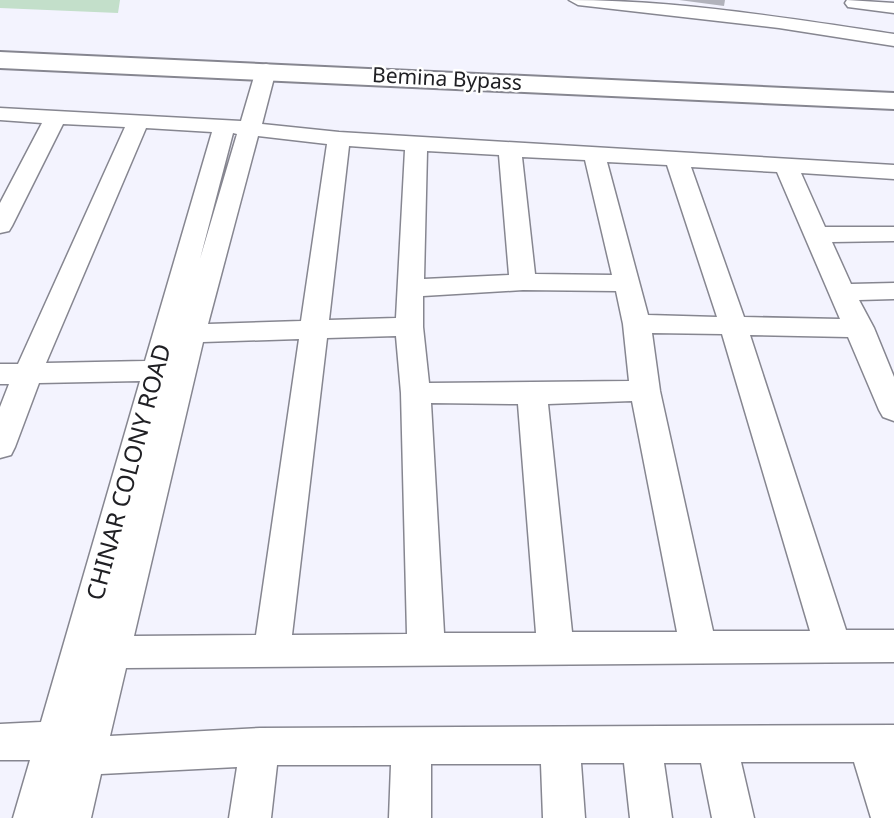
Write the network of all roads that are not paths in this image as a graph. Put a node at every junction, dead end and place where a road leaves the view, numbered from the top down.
1 (578, 0) edge
2 (777, 3) dead end
3 (853, 3) dead end
4 (894, 8) edge
5 (894, 24) edge
6 (894, 40) edge
7 (0, 45) edge
8 (0, 60) edge
9 (266, 70) junction
10 (894, 85) edge
11 (894, 101) edge
12 (0, 114) edge
13 (56, 117) junction
14 (138, 121) junction
15 (237, 128) junction
16 (339, 139) junction
17 (416, 143) junction
18 (510, 149) junction
19 (594, 153) junction
20 (677, 159) junction
21 (785, 164) junction
22 (894, 172) edge
23 (0, 226) edge
24 (894, 234) edge
25 (817, 235) junction
26 (523, 282) junction
27 (625, 284) junction
28 (411, 288) junction
29 (842, 292) junction
30 (894, 292) edge
31 (637, 324) junction
32 (409, 327) junction
33 (734, 327) junction
34 (860, 328) junction
35 (314, 330) junction
36 (179, 334) junction
37 (884, 365) edge
38 (169, 370) junction
39 (14, 375) edge
40 (645, 391) junction
41 (416, 393) junction
42 (532, 394) junction
43 (894, 410) edge
44 (0, 447) edge
45 (894, 646) edge
46 (834, 647) junction
47 (555, 648) junction
48 (698, 648) junction
49 (426, 649) junction
50 (272, 650) junction
51 (109, 652) junction
52 (0, 742) edge
53 (881, 743) edge
54 (717, 744) junction
55 (560, 745) junction
56 (642, 745) junction
57 (78, 746) junction
58 (412, 746) junction
59 (260, 747) junction
60 (34, 818) edge
61 (70, 818) edge
62 (250, 818) edge
63 (410, 818) edge
64 (564, 818) edge
65 (651, 818) edge
66 (733, 818) edge
67 (892, 818) edge

1 - 6 street
2 - 5 street
3 - 4 street
7 - 10 highway, Bemina Bypass
8 - 9 highway, Bemina Bypass
9 - 11 highway, Bemina Bypass
9 - 15 street, CHINAR COLONY ROAD
12 - 13 street
13 - 14 street
13 - 23 street
14 - 15 street
14 - 39 street
15 - 16 street
15 - 36 street, CHINAR COLONY ROAD
16 - 17 street
16 - 35 street
17 - 18 street
17 - 28 street
18 - 19 street
18 - 26 street
19 - 20 street
19 - 27 street
20 - 21 street
20 - 33 street
21 - 22 street
21 - 25 street
24 - 25 street
25 - 29 street
26 - 27 street
26 - 28 street
27 - 31 street
28 - 32 street
29 - 30 street
29 - 34 street
31 - 33 street
31 - 40 street
32 - 35 street
32 - 41 street
33 - 34 street
33 - 46 street
34 - 37 street
35 - 36 street
35 - 50 street
36 - 38 street, CHINAR COLONY ROAD
37 - 43 street
38 - 39 street
38 - 51 street, CHINAR COLONY ROAD
38 - 57 street, CHINAR COLONY ROAD
39 - 44 street
40 - 42 street
40 - 48 street
41 - 42 street
41 - 49 street
42 - 47 street
45 - 46 street
46 - 48 street
47 - 48 street
47 - 49 street
49 - 50 street
50 - 51 street
51 - 57 street, CHINAR COLONY ROAD
52 - 57 street
53 - 54 street
53 - 67 street
54 - 56 street
54 - 66 street
55 - 56 street
55 - 58 street
55 - 64 street
56 - 65 street
57 - 59 street
57 - 60 street, CHINAR COLONY ROAD
57 - 61 street, CHINAR COLONY ROAD
58 - 59 street
58 - 63 street
59 - 62 street

